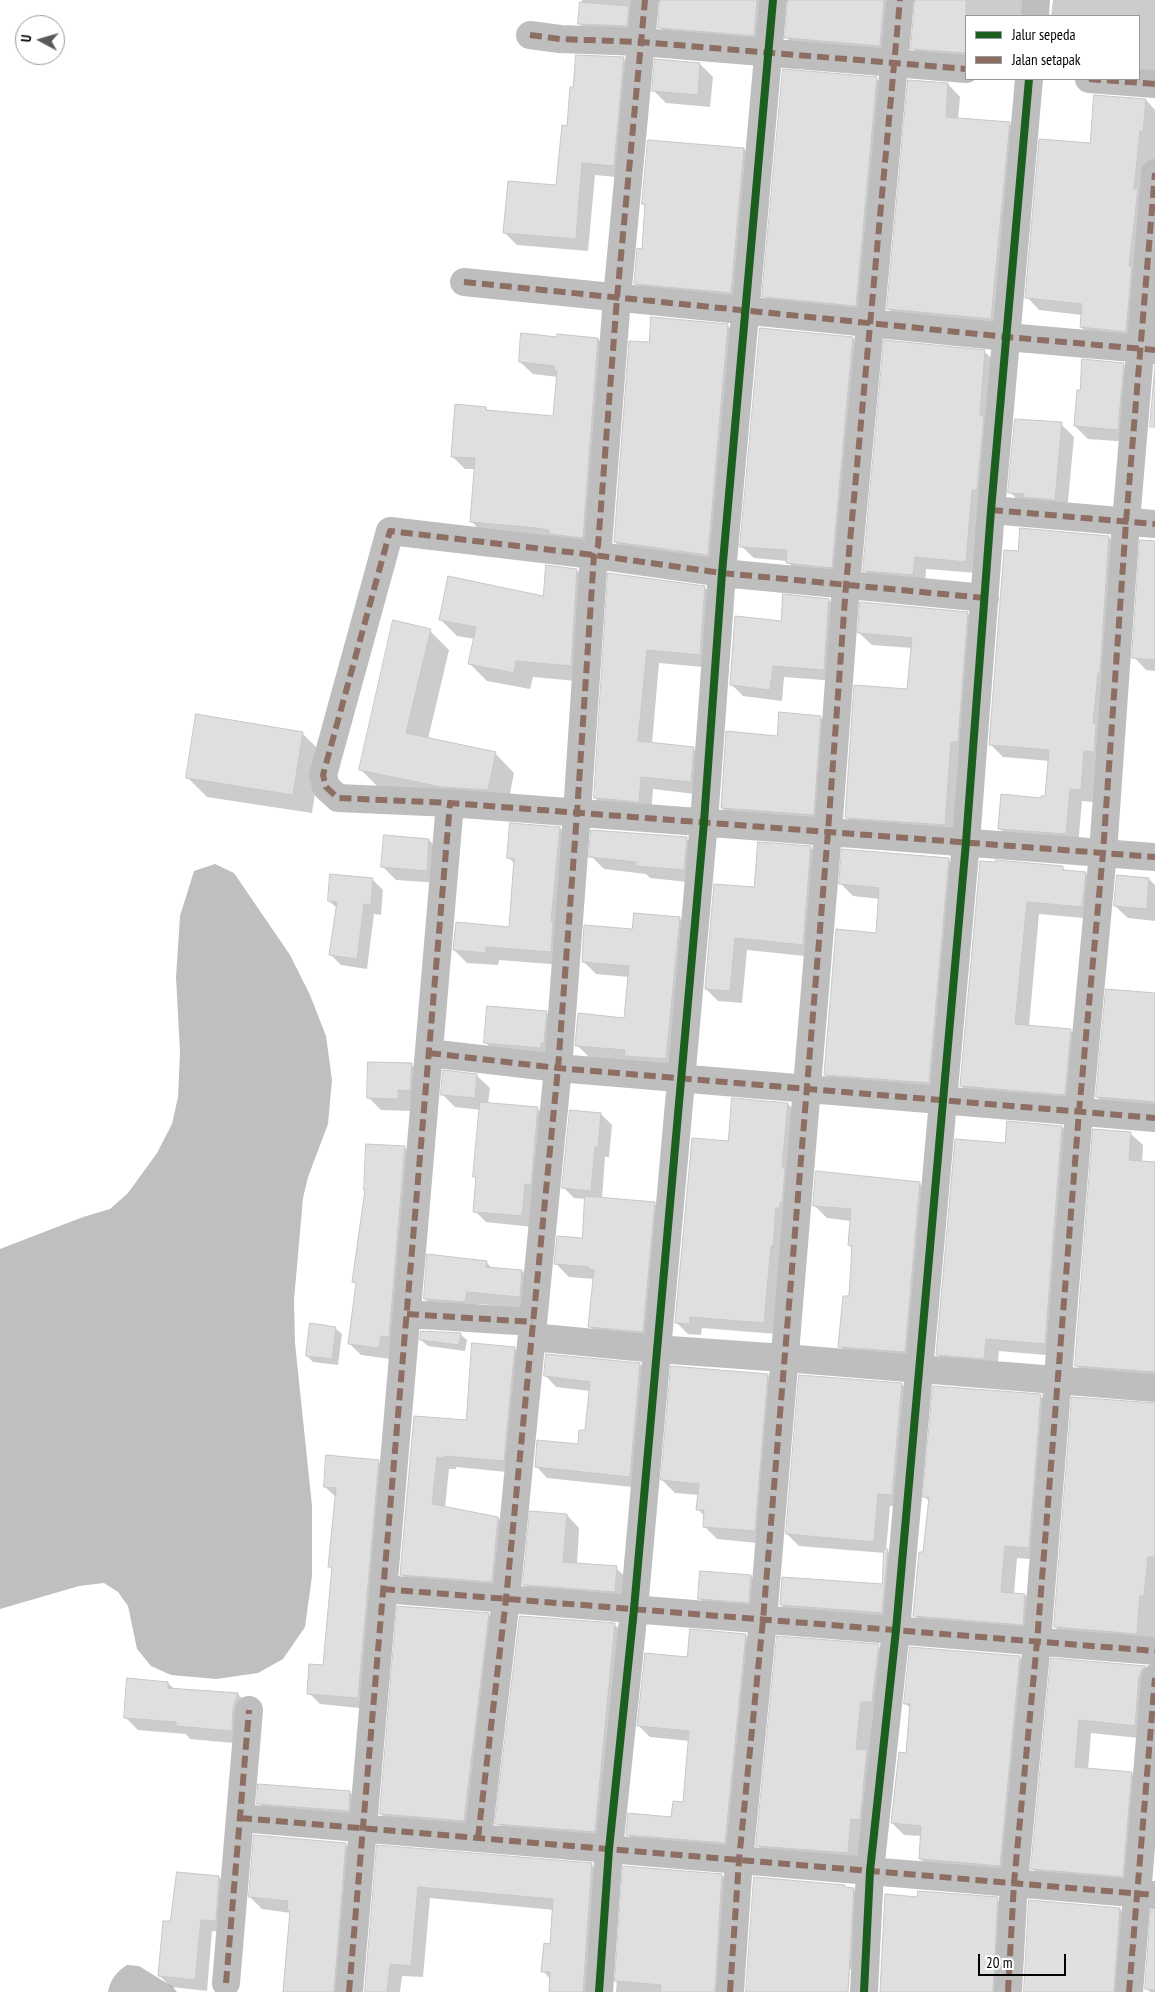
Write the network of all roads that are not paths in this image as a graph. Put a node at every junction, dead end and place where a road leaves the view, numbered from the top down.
1 (645, 0) edge
2 (772, 0) edge
3 (900, 0) edge
4 (1036, 0) edge
5 (1035, 15) edge
6 (530, 36) dead end
7 (641, 42) junction
8 (768, 52) junction
9 (894, 63) junction
10 (965, 69) edge
11 (1028, 80) edge
12 (1102, 80) edge
13 (1155, 84) edge
14 (1155, 173) edge
15 (464, 282) dead end
16 (616, 298) junction
17 (745, 311) junction
18 (869, 324) junction
19 (1007, 337) junction
20 (1147, 350) edge
21 (991, 510) junction
22 (1126, 522) junction
23 (1155, 524) edge
24 (594, 555) junction
25 (722, 572) junction
26 (846, 585) junction
27 (985, 598) junction
28 (450, 803) junction
29 (578, 813) junction
30 (704, 822) junction
31 (828, 832) junction
32 (966, 842) junction
33 (1103, 853) junction
34 (1155, 857) edge
35 (429, 1053) junction
36 (558, 1068) junction
37 (681, 1079) junction
38 (806, 1089) junction
39 (942, 1101) junction
40 (1079, 1112) junction
41 (1155, 1118) edge
42 (407, 1314) junction
43 (533, 1330) junction
44 (656, 1349) junction
45 (784, 1358) junction
46 (918, 1369) junction
47 (1058, 1380) junction
48 (1155, 1388) edge
49 (383, 1589) junction
50 (506, 1599) junction
51 (634, 1609) junction
52 (763, 1620) junction
53 (896, 1630) junction
54 (1037, 1642) junction
55 (1155, 1651) edge
56 (1155, 1678) edge
57 (249, 1710) dead end
58 (240, 1818) junction
59 (363, 1828) junction
60 (478, 1838) junction
61 (609, 1849) junction
62 (739, 1860) junction
63 (870, 1871) junction
64 (1014, 1883) junction
65 (1146, 1895) edge
66 (226, 1983) dead end
67 (349, 1992) edge
68 (600, 1992) edge
69 (730, 1992) edge
70 (864, 1992) edge
71 (1008, 1992) edge
72 (1129, 1992) edge

1 - 7 street
2 - 8 street
3 - 9 street
4 - 5 street
6 - 7 street
7 - 8 street
7 - 16 street
8 - 9 street
8 - 17 street
9 - 10 street
9 - 18 street
11 - 19 street
12 - 13 street
14 - 20 street
15 - 16 street
16 - 17 street
16 - 24 street
17 - 18 street
17 - 25 street
18 - 19 street
18 - 26 street
19 - 20 street
19 - 21 street
20 - 22 street
21 - 22 street
21 - 27 street
22 - 23 street
22 - 33 street
24 - 25 street
24 - 28 street
24 - 29 street
25 - 26 street
25 - 30 street
26 - 27 street
26 - 31 street
27 - 32 street
28 - 29 street
28 - 35 street
29 - 30 street
29 - 36 street
30 - 31 street
30 - 37 street
31 - 32 street
31 - 38 street
32 - 33 street
32 - 39 street
33 - 34 street
33 - 40 street
35 - 36 street
35 - 42 street
36 - 37 street
36 - 43 street
37 - 38 street
37 - 44 street
38 - 39 street
38 - 45 street
39 - 40 street
39 - 46 street
40 - 41 street
40 - 47 street
42 - 43 street
42 - 49 street
43 - 44 street
43 - 50 street
44 - 45 street
44 - 51 street
45 - 46 street
45 - 52 street
46 - 47 street
46 - 53 street
47 - 48 street
47 - 54 street
49 - 50 street
49 - 59 street
50 - 51 street
50 - 60 street
51 - 52 street
51 - 61 street
52 - 53 street
52 - 62 street
53 - 54 street
53 - 63 street
54 - 55 street
54 - 64 street
56 - 65 street
57 - 58 street
58 - 59 street
58 - 66 street
59 - 60 street
59 - 67 street
60 - 61 street
61 - 62 street
61 - 68 street
62 - 63 street
62 - 69 street
63 - 64 street
63 - 70 street
64 - 65 street
64 - 71 street
65 - 72 street

